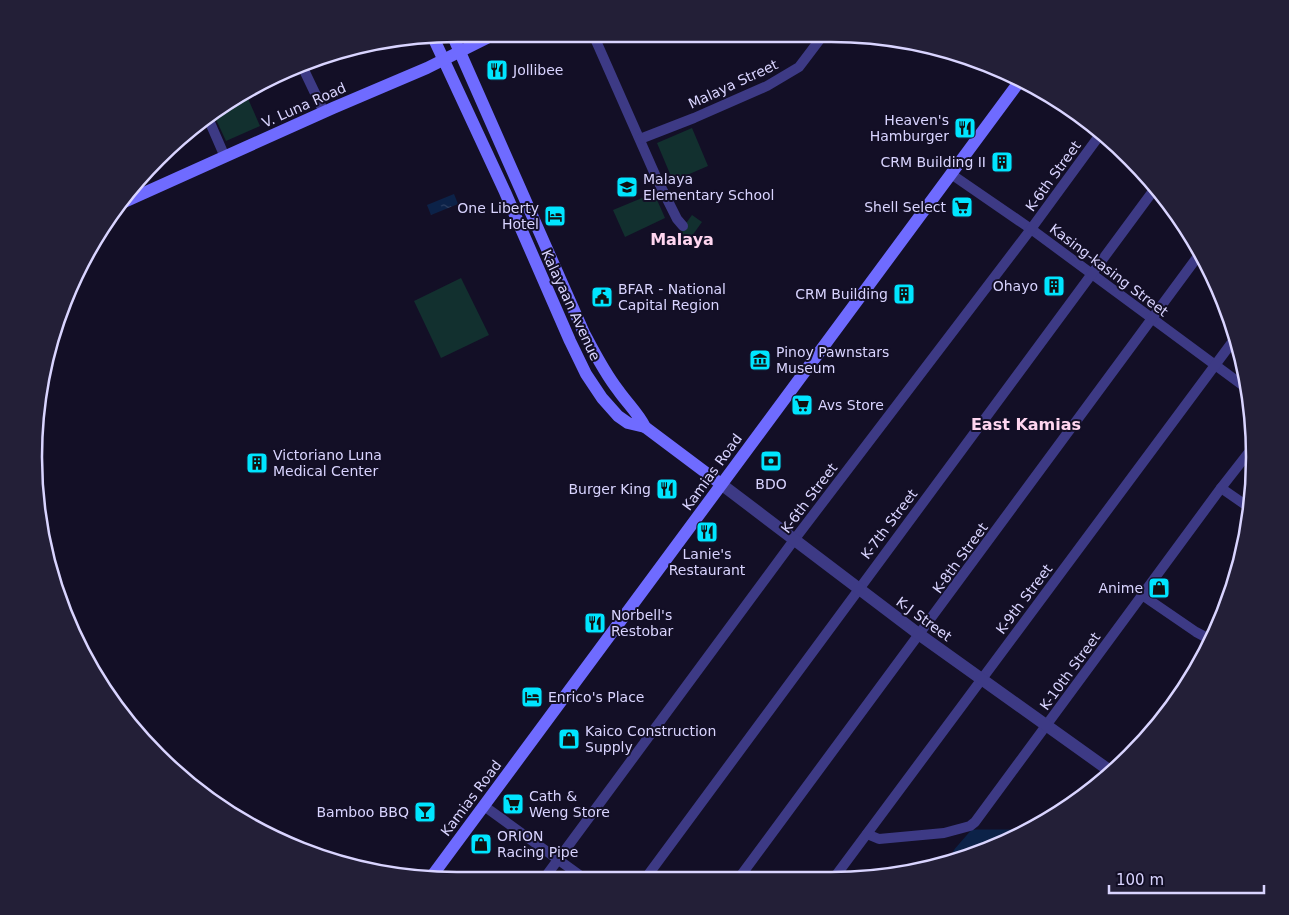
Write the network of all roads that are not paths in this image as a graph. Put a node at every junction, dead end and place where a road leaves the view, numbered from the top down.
1 (455, 42) edge
2 (479, 42) edge
3 (597, 42) edge
4 (818, 42) edge
5 (436, 43) edge
6 (459, 52) junction
7 (444, 60) junction
8 (305, 72) edge
9 (1016, 86) edge
10 (324, 112) junction
11 (211, 124) edge
12 (640, 139) junction
13 (1097, 139) edge
14 (225, 157) junction
15 (951, 174) junction
16 (140, 190) edge
17 (1151, 193) edge
18 (683, 226) dead end
19 (1031, 230) junction
20 (1196, 260) edge
21 (1092, 276) junction
22 (1152, 319) junction
23 (1230, 345) edge
24 (1214, 366) junction
25 (1240, 384) edge
26 (645, 428) junction
27 (1246, 456) edge
28 (722, 484) junction
29 (1221, 488) junction
30 (1244, 504) edge
31 (794, 540) junction
32 (858, 589) junction
33 (1142, 595) junction
34 (920, 635) junction
35 (1206, 637) edge
36 (981, 679) junction
37 (1046, 726) junction
38 (1106, 769) edge
39 (484, 806) junction
40 (867, 834) junction
41 (558, 860) junction
42 (435, 872) edge
43 (549, 872) edge
44 (575, 872) edge
45 (650, 872) edge
46 (743, 872) edge
47 (838, 872) edge

1 - 6 main road, Kalayaan Avenue
2 - 6 main road, V. Luna Road
3 - 12 street
4 - 12 street, Malaya Street
5 - 7 main road, Kalayaan Avenue
6 - 7 main road, V. Luna Road
6 - 26 main road, Kalayaan Avenue
7 - 10 main road, V. Luna Road
7 - 26 main road, Kalayaan Avenue
8 - 10 street
9 - 15 main road, Kamias Road
10 - 14 main road, V. Luna Road
11 - 14 street
12 - 18 street
13 - 19 street, K-6th Street
14 - 16 main road, V. Luna Road
15 - 19 street, Kasing-kasing Street
15 - 28 main road, Kamias Road
17 - 21 street, K-7th Street
19 - 21 street, Kasing-kasing Street
19 - 31 street, K-6th Street
20 - 22 street, K-8th Street
21 - 22 street, Kasing-kasing Street
21 - 32 street, K-7th Street
22 - 24 street, Kasing-kasing Street
22 - 34 street, K-8th Street
23 - 24 street, K-9th Street
24 - 25 street, Kasing-kasing Street
24 - 36 street, K-9th Street
26 - 28 main road, Kalayaan Avenue
27 - 29 street, K-10th Street
28 - 31 street, K-J Street
28 - 39 main road, Kamias Road
29 - 30 street
29 - 33 street, K-10th Street
31 - 32 street, K-J Street
31 - 41 street, K-6th Street
32 - 34 street, K-J Street
32 - 45 street, K-7th Street
33 - 35 street
33 - 37 street, K-10th Street
34 - 36 street, K-J Street
34 - 46 street, K-8th Street
36 - 37 street, K-J Street
36 - 40 street, K-9th Street
37 - 38 street, K-J Street
37 - 40 street, K-10th Street
39 - 41 street
39 - 42 main road, Kamias Road
40 - 47 street, K-9th Street
41 - 43 street, K-6th Street
41 - 44 street

